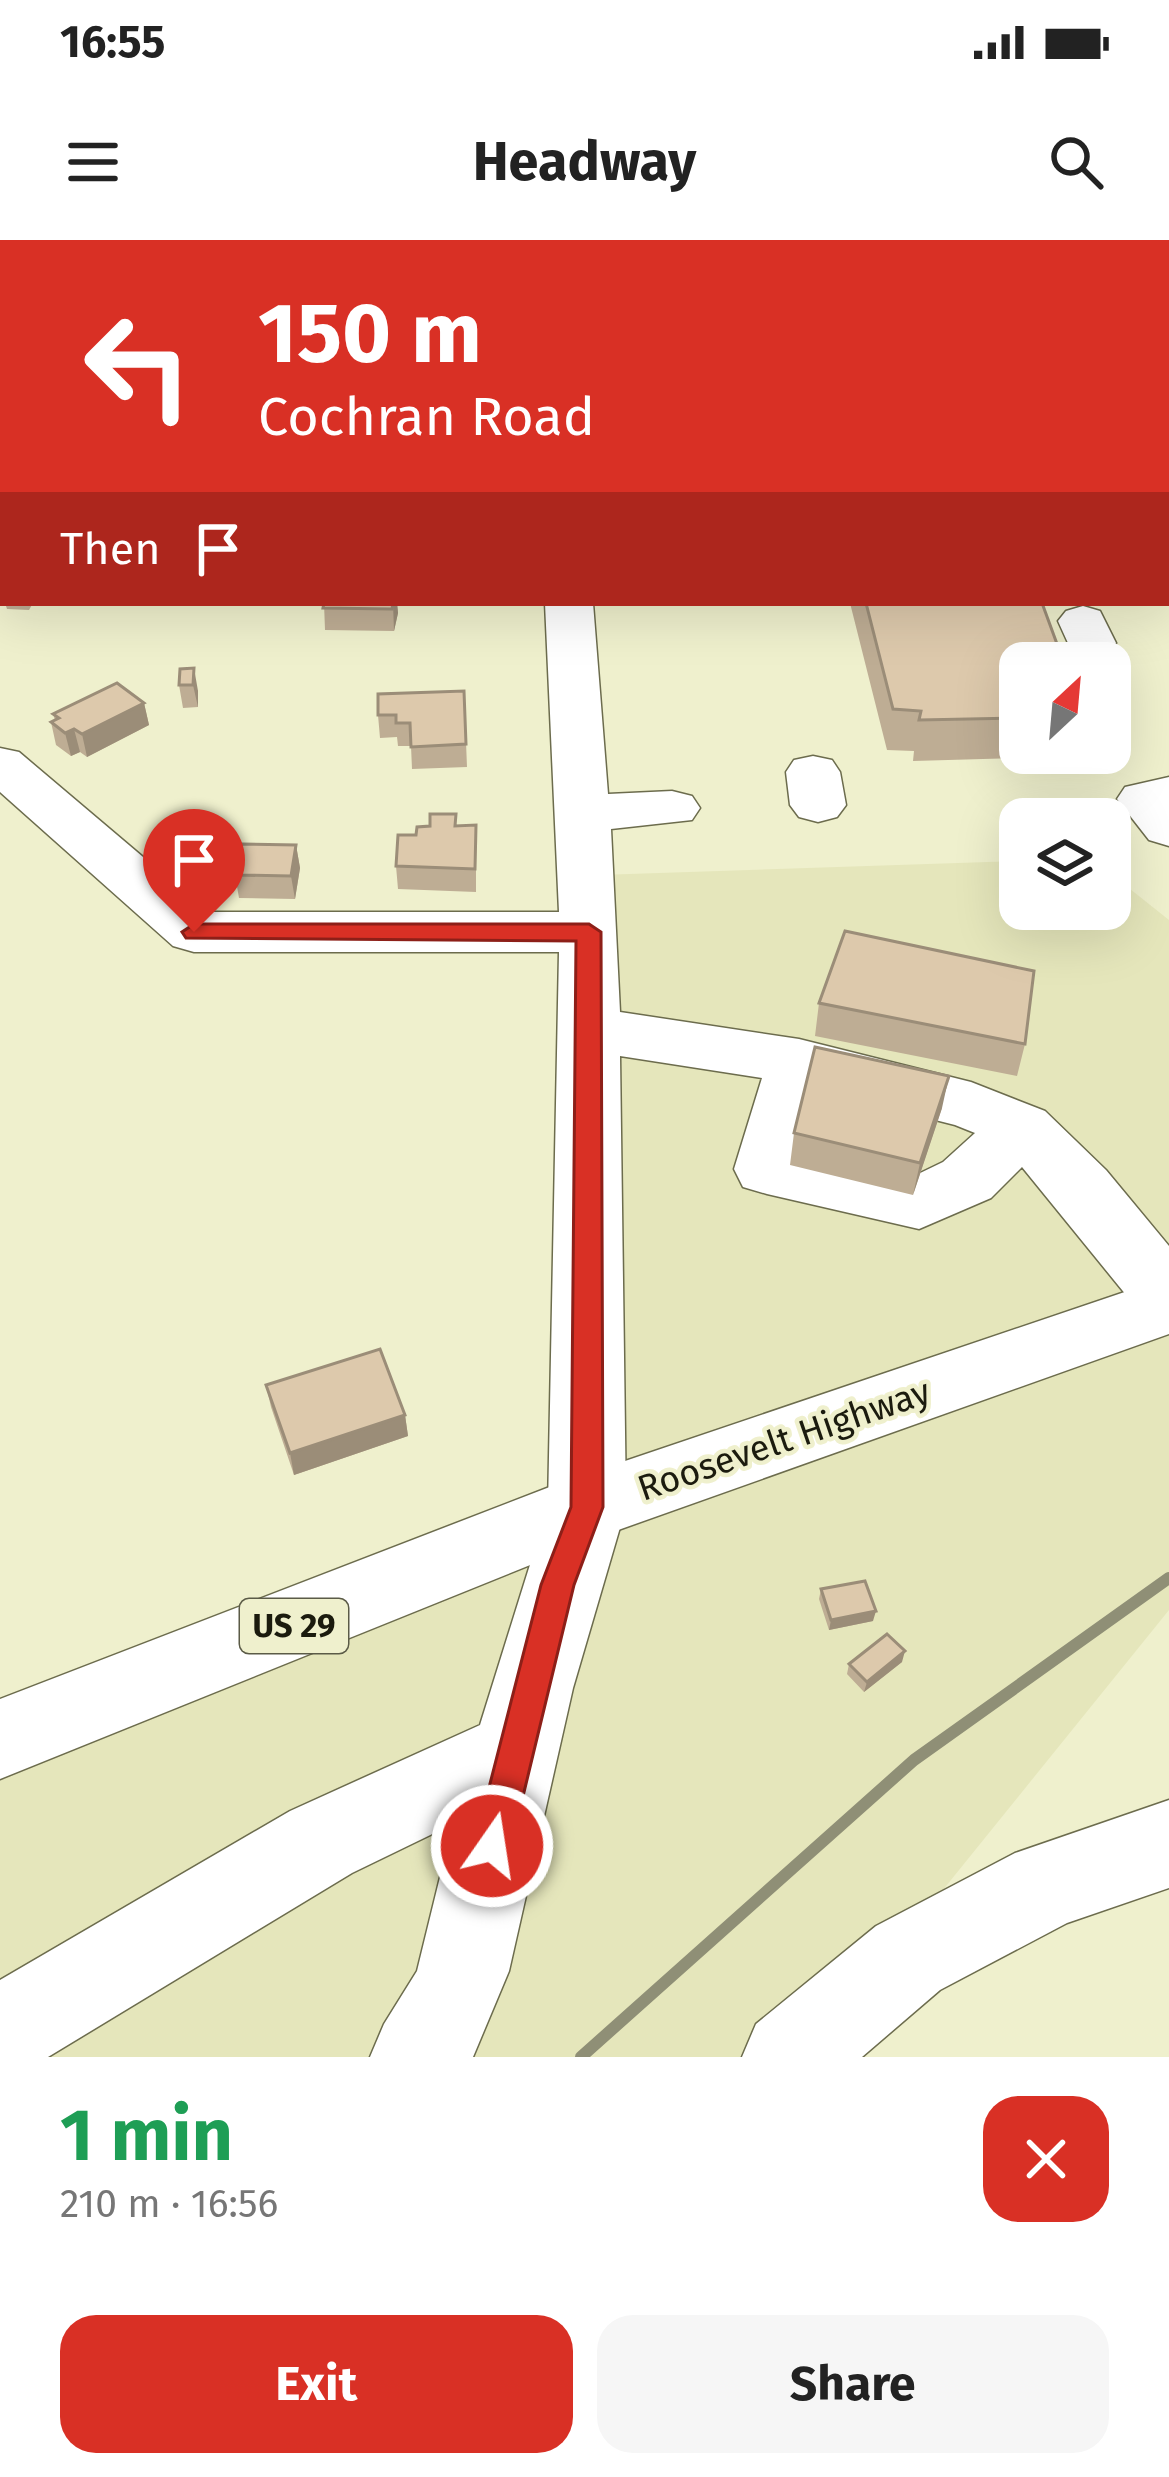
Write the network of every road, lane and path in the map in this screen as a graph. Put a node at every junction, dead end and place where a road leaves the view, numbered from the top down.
1 (569, 606) edge
2 (0, 764) edge
3 (695, 798) dead end
4 (582, 813) junction
5 (589, 932) junction
6 (588, 1030) junction
7 (799, 1061) junction
8 (1022, 1128) junction
9 (1169, 1301) edge
10 (587, 1507) junction
11 (0, 1739) edge
12 (515, 1751) junction
13 (1169, 1844) edge
14 (0, 2033) edge
15 (433, 2051) edge
16 (788, 2057) edge

1 - 4 street
2 - 5 street
3 - 4 street
4 - 5 street
5 - 6 street
6 - 7 street
6 - 10 street
7 - 8 street
7 - 8 street
8 - 9 street
9 - 10 street, Roosevelt Highway / US 29
10 - 11 street, Roosevelt Highway / US 29
10 - 12 street
12 - 14 street
12 - 15 street
13 - 16 street

